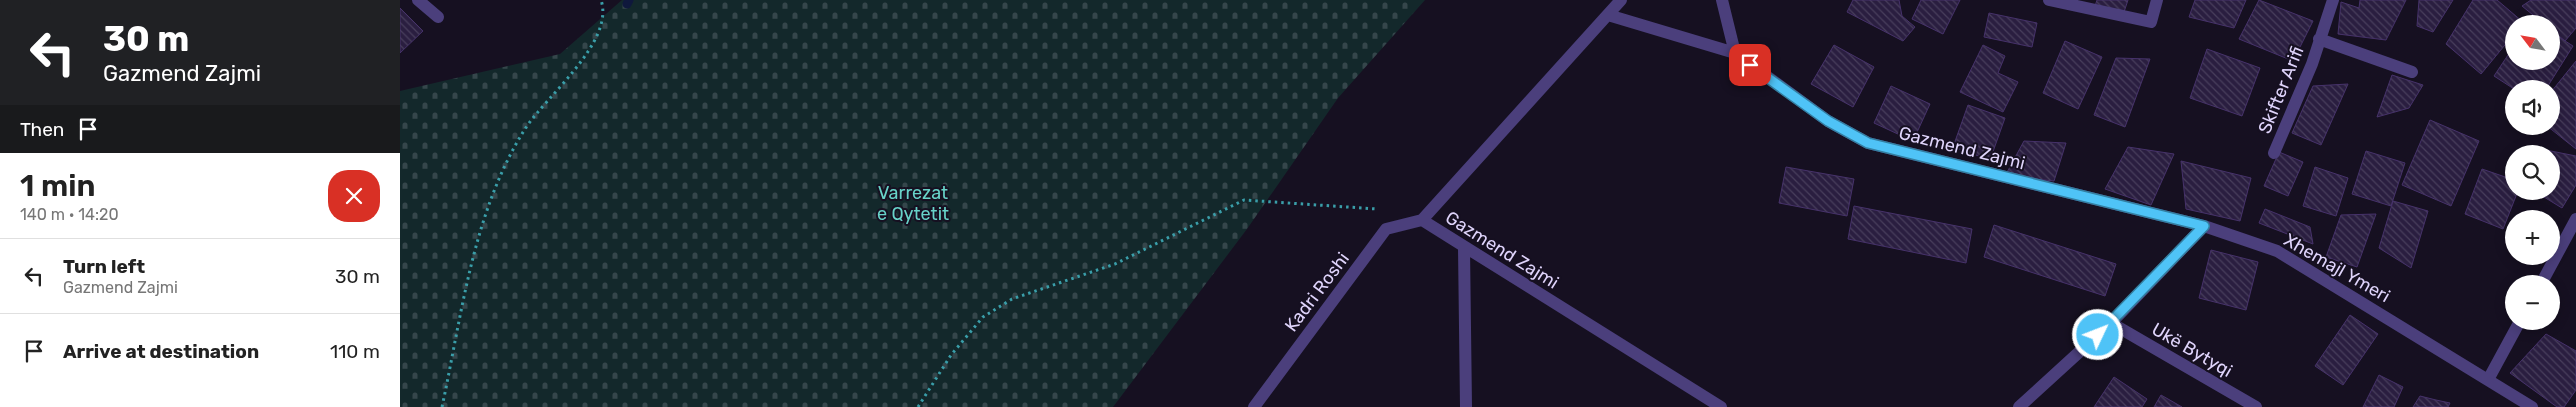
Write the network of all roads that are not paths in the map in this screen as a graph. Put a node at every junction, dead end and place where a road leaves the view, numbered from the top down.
1 (418, 0) edge
2 (1621, 0) edge
3 (1722, 0) edge
4 (2049, 0) edge
5 (2157, 0) edge
6 (2333, 0) edge
7 (1608, 15) junction
8 (438, 17) dead end
9 (2319, 39) junction
10 (1735, 53) junction
11 (2412, 72) dead end
12 (2274, 153) dead end
13 (2576, 219) edge
14 (1422, 220) junction
15 (2204, 226) junction
16 (1464, 248) junction
17 (2546, 275) edge
18 (2111, 323) junction
19 (2515, 330) edge
20 (2488, 378) junction
21 (1254, 407) edge
22 (1466, 407) edge
23 (1721, 407) edge
24 (2019, 407) edge
25 (2256, 407) edge
26 (2532, 407) edge

1 - 8 street
2 - 7 street, Gazmend Zajmi
3 - 10 street
4 - 5 street
6 - 9 street, Skifter Arifi
7 - 10 street, Gazmend Zajmi
7 - 14 street, Gazmend Zajmi
9 - 11 street, Skifter Arifi
9 - 12 street, Skifter Arifi
10 - 15 street, Gazmend Zajmi
13 - 17 street
14 - 16 street, Gazmend Zajmi
14 - 21 street, Kadri Roshi
15 - 18 street
15 - 20 street, Xhemajl Ymeri
16 - 22 street
16 - 23 street, Gazmend Zajmi
18 - 24 street
18 - 25 street, Ukë Bytyqi
19 - 20 street
20 - 26 street, Xhemajl Ymeri

